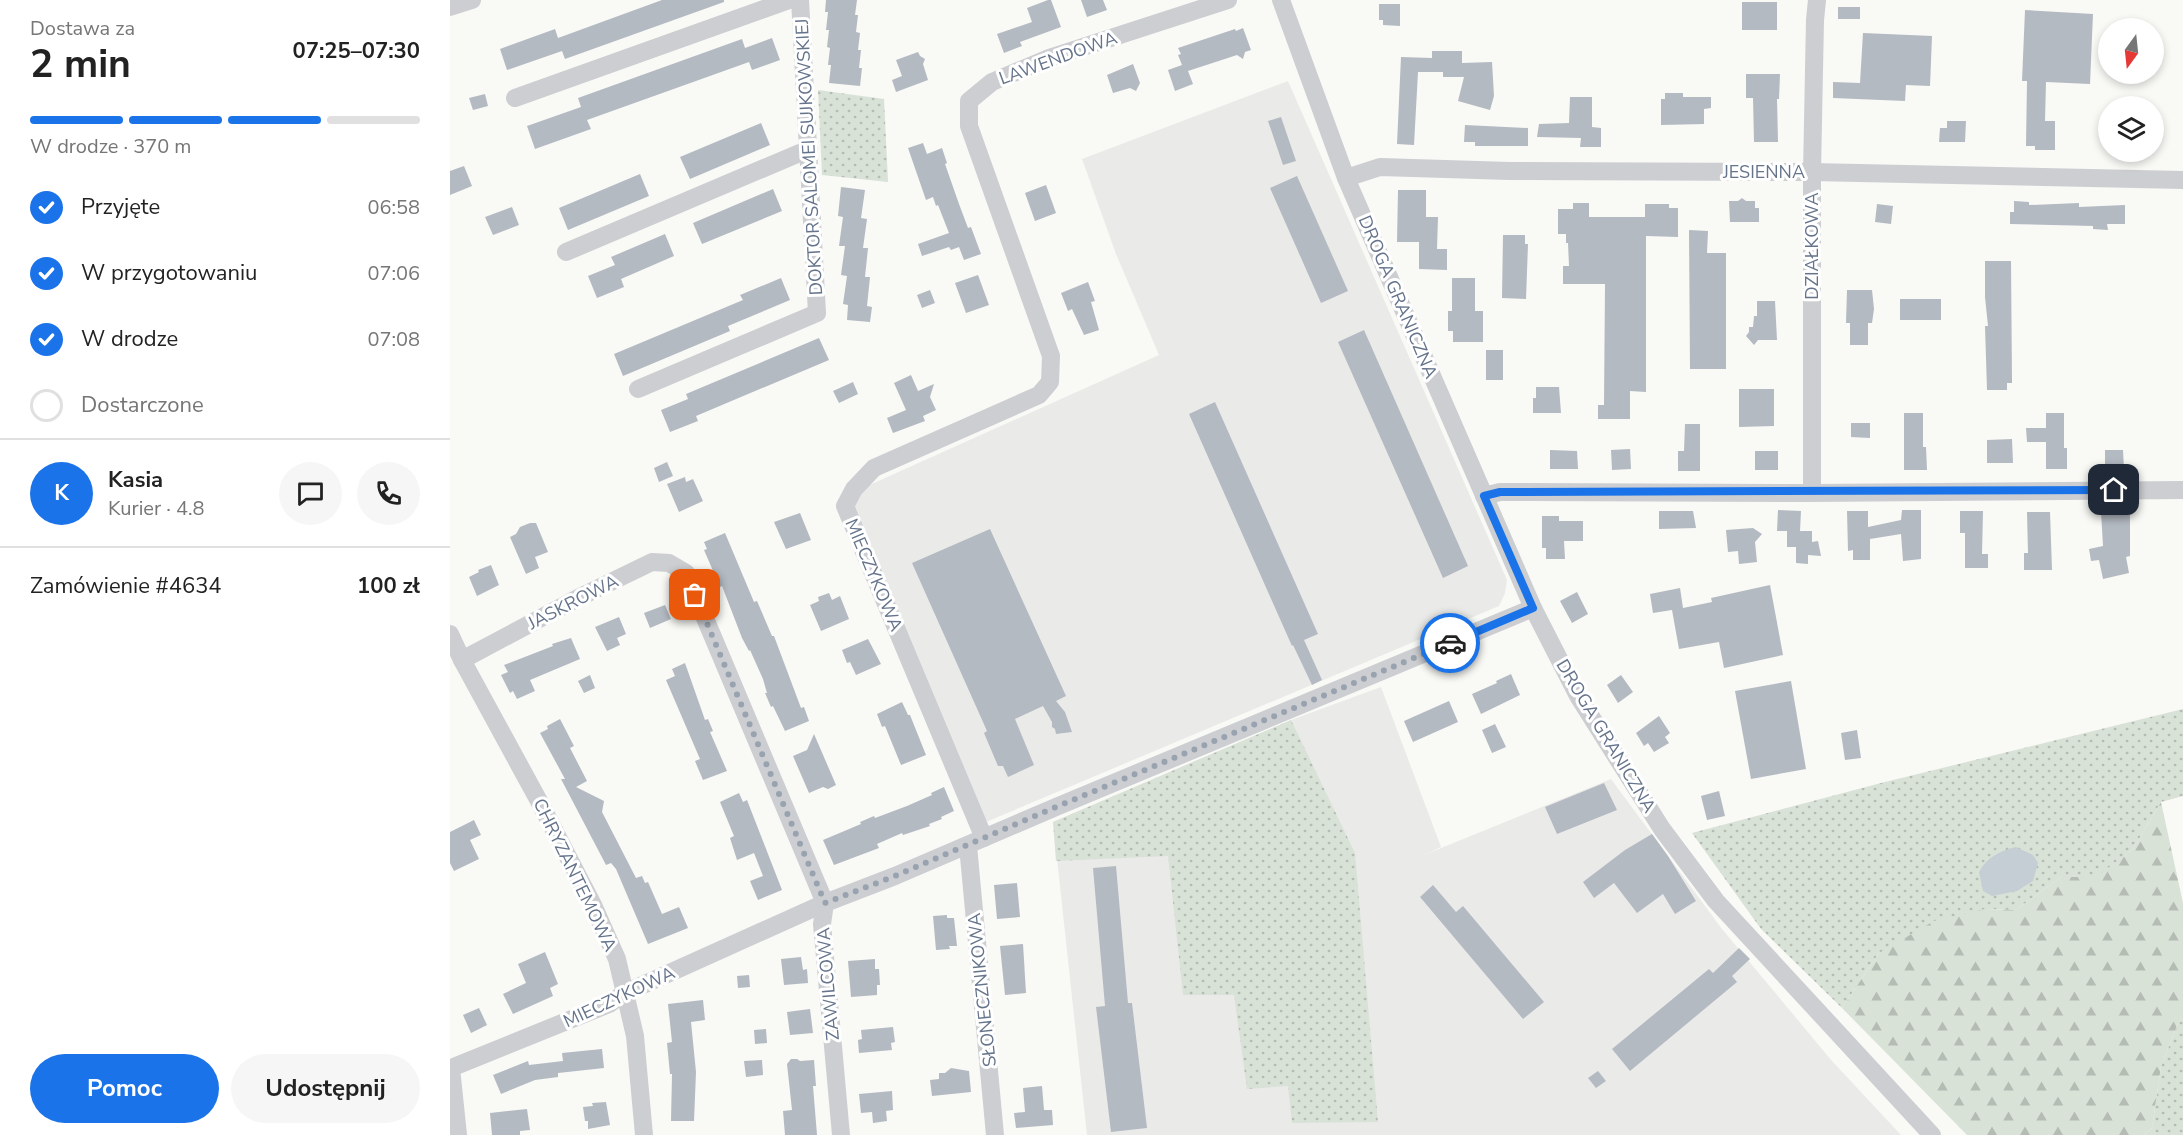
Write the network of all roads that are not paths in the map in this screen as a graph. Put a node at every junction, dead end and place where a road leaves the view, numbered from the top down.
1 (471, 0) edge
2 (789, 0) edge
3 (801, 0) edge
4 (1228, 0) edge
5 (1281, 0) edge
6 (1817, 0) edge
7 (450, 7) edge
8 (515, 98) dead end
9 (809, 149) junction
10 (1812, 172) junction
11 (1346, 178) junction
12 (2183, 180) edge
13 (1011, 244) joint
14 (567, 252) dead end
15 (638, 389) dead end
16 (2183, 490) edge
17 (1812, 493) junction
18 (1484, 496) junction
19 (686, 573) joint
20 (1533, 608) junction
21 (450, 634) edge
22 (462, 660) junction
23 (976, 842) junction
24 (825, 903) junction
25 (626, 993) junction
26 (451, 1068) edge
27 (458, 1135) edge
28 (644, 1135) edge
29 (841, 1135) edge
30 (995, 1135) edge
31 (1932, 1135) edge

1 - 7 street
2 - 8 street
3 - 9 street, DOKTOR SALOMEI SUJKOWSKIEJ
4 - 13 street, LAWENDOWA
5 - 11 street, DROGA GRANICZNA
6 - 10 street, DZIAŁKOWA
9 - 14 street
9 - 15 street, DOKTOR SALOMEI SUJKOWSKIEJ
10 - 11 street, JESIENNA
10 - 12 street, JESIENNA
10 - 17 street, DZIAŁKOWA
11 - 18 street, DROGA GRANICZNA
13 - 23 street, MIECZYKOWA
16 - 17 street
17 - 18 street
18 - 20 street, DROGA GRANICZNA
19 - 22 street, JASKROWA
19 - 24 street, ZAWILCOWA
20 - 23 street, MIECZYKOWA
20 - 31 street, DROGA GRANICZNA
21 - 22 street, CHRYZANTEMOWA
22 - 25 street, CHRYZANTEMOWA
23 - 24 street, MIECZYKOWA
23 - 30 street, SŁONECZNIKOWA
24 - 25 street, MIECZYKOWA
24 - 29 street, ZAWILCOWA
25 - 26 street, MIECZYKOWA
25 - 28 street, CHRYZANTEMOWA
26 - 27 street

